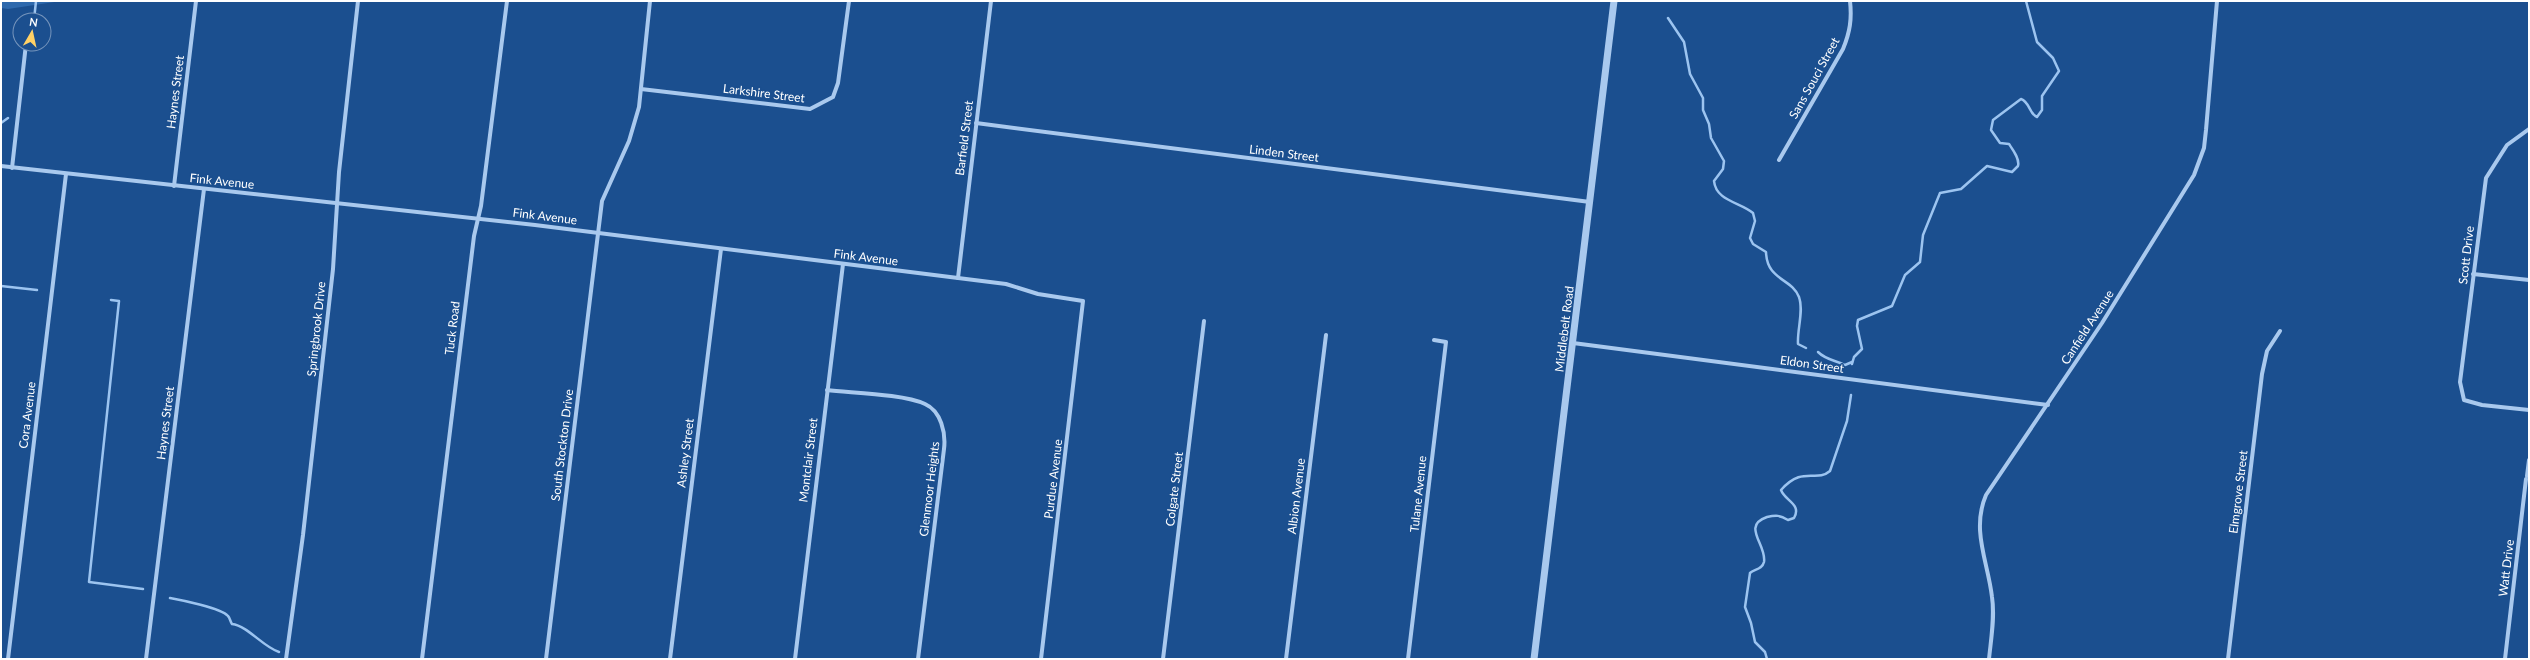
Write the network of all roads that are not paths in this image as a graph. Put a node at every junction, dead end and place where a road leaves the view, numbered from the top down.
1 (196, 1) edge
2 (358, 1) edge
3 (507, 1) edge
4 (650, 1) edge
5 (849, 1) edge
6 (991, 1) edge
7 (1614, 1) edge
8 (1850, 1) edge
9 (2217, 1) edge
10 (25, 52) edge
11 (641, 89) junction
12 (976, 123) junction
13 (2529, 129) edge
14 (1779, 160) dead end
15 (1, 166) edge
16 (12, 168) junction
17 (66, 174) junction
18 (174, 186) junction
19 (204, 189) junction
20 (338, 202) junction
21 (1590, 202) junction
22 (478, 219) junction
23 (598, 233) junction
24 (721, 249) junction
25 (842, 264) junction
26 (2473, 274) junction
27 (958, 278) junction
28 (2529, 280) edge
29 (1083, 301) joint
30 (1204, 320) dead end
31 (2280, 331) dead end
32 (1326, 335) dead end
33 (1434, 340) dead end
34 (1573, 343) junction
35 (827, 390) junction
36 (2048, 406) junction
37 (2529, 410) edge
38 (2529, 460) edge
39 (8, 659) edge
40 (146, 659) edge
41 (286, 659) edge
42 (422, 659) edge
43 (546, 659) edge
44 (670, 659) edge
45 (795, 659) edge
46 (918, 659) edge
47 (1042, 659) edge
48 (1163, 659) edge
49 (1286, 659) edge
50 (1408, 659) edge
51 (1534, 659) edge
52 (1989, 659) edge
53 (2228, 659) edge
54 (2505, 659) edge

1 - 18 street, Haynes Street
2 - 20 street, Springbrook Drive
3 - 22 street, Tuck Road
4 - 11 street, South Stockton Drive
5 - 11 street, Larkshire Street
6 - 12 street, Barfield Street
7 - 21 street, Middlebelt Road
8 - 14 street, Sans Souci Street
9 - 36 street, Canfield Avenue
10 - 16 street
11 - 23 street, South Stockton Drive
12 - 21 street, Linden Street
12 - 27 street, Barfield Street
13 - 26 street, Scott Drive
15 - 16 street, Fink Avenue
16 - 17 street, Fink Avenue
17 - 18 street, Fink Avenue
17 - 39 street, Cora Avenue
18 - 19 street, Fink Avenue
19 - 20 street, Fink Avenue
19 - 40 street, Haynes Street
20 - 22 street, Fink Avenue
20 - 41 street, Springbrook Drive
21 - 34 street, Middlebelt Road
22 - 23 street, Fink Avenue
22 - 42 street, Tuck Road
23 - 24 street, Fink Avenue
23 - 43 street, South Stockton Drive
24 - 25 street, Fink Avenue
24 - 44 street, Ashley Street
25 - 27 street, Fink Avenue
25 - 35 street, Montclair Street
26 - 28 street
26 - 37 street, Scott Drive
27 - 29 street, Fink Avenue
29 - 47 street, Purdue Avenue
30 - 48 street, Colgate Street
31 - 53 street, Elmgrove Street
32 - 49 street, Albion Avenue
33 - 50 street, Tulane Avenue
34 - 36 street, Eldon Street
34 - 51 street, Middlebelt Road
35 - 45 street, Montclair Street
35 - 46 street, Glenmoor Heights
36 - 52 street, Canfield Avenue
38 - 54 street, Watt Drive

